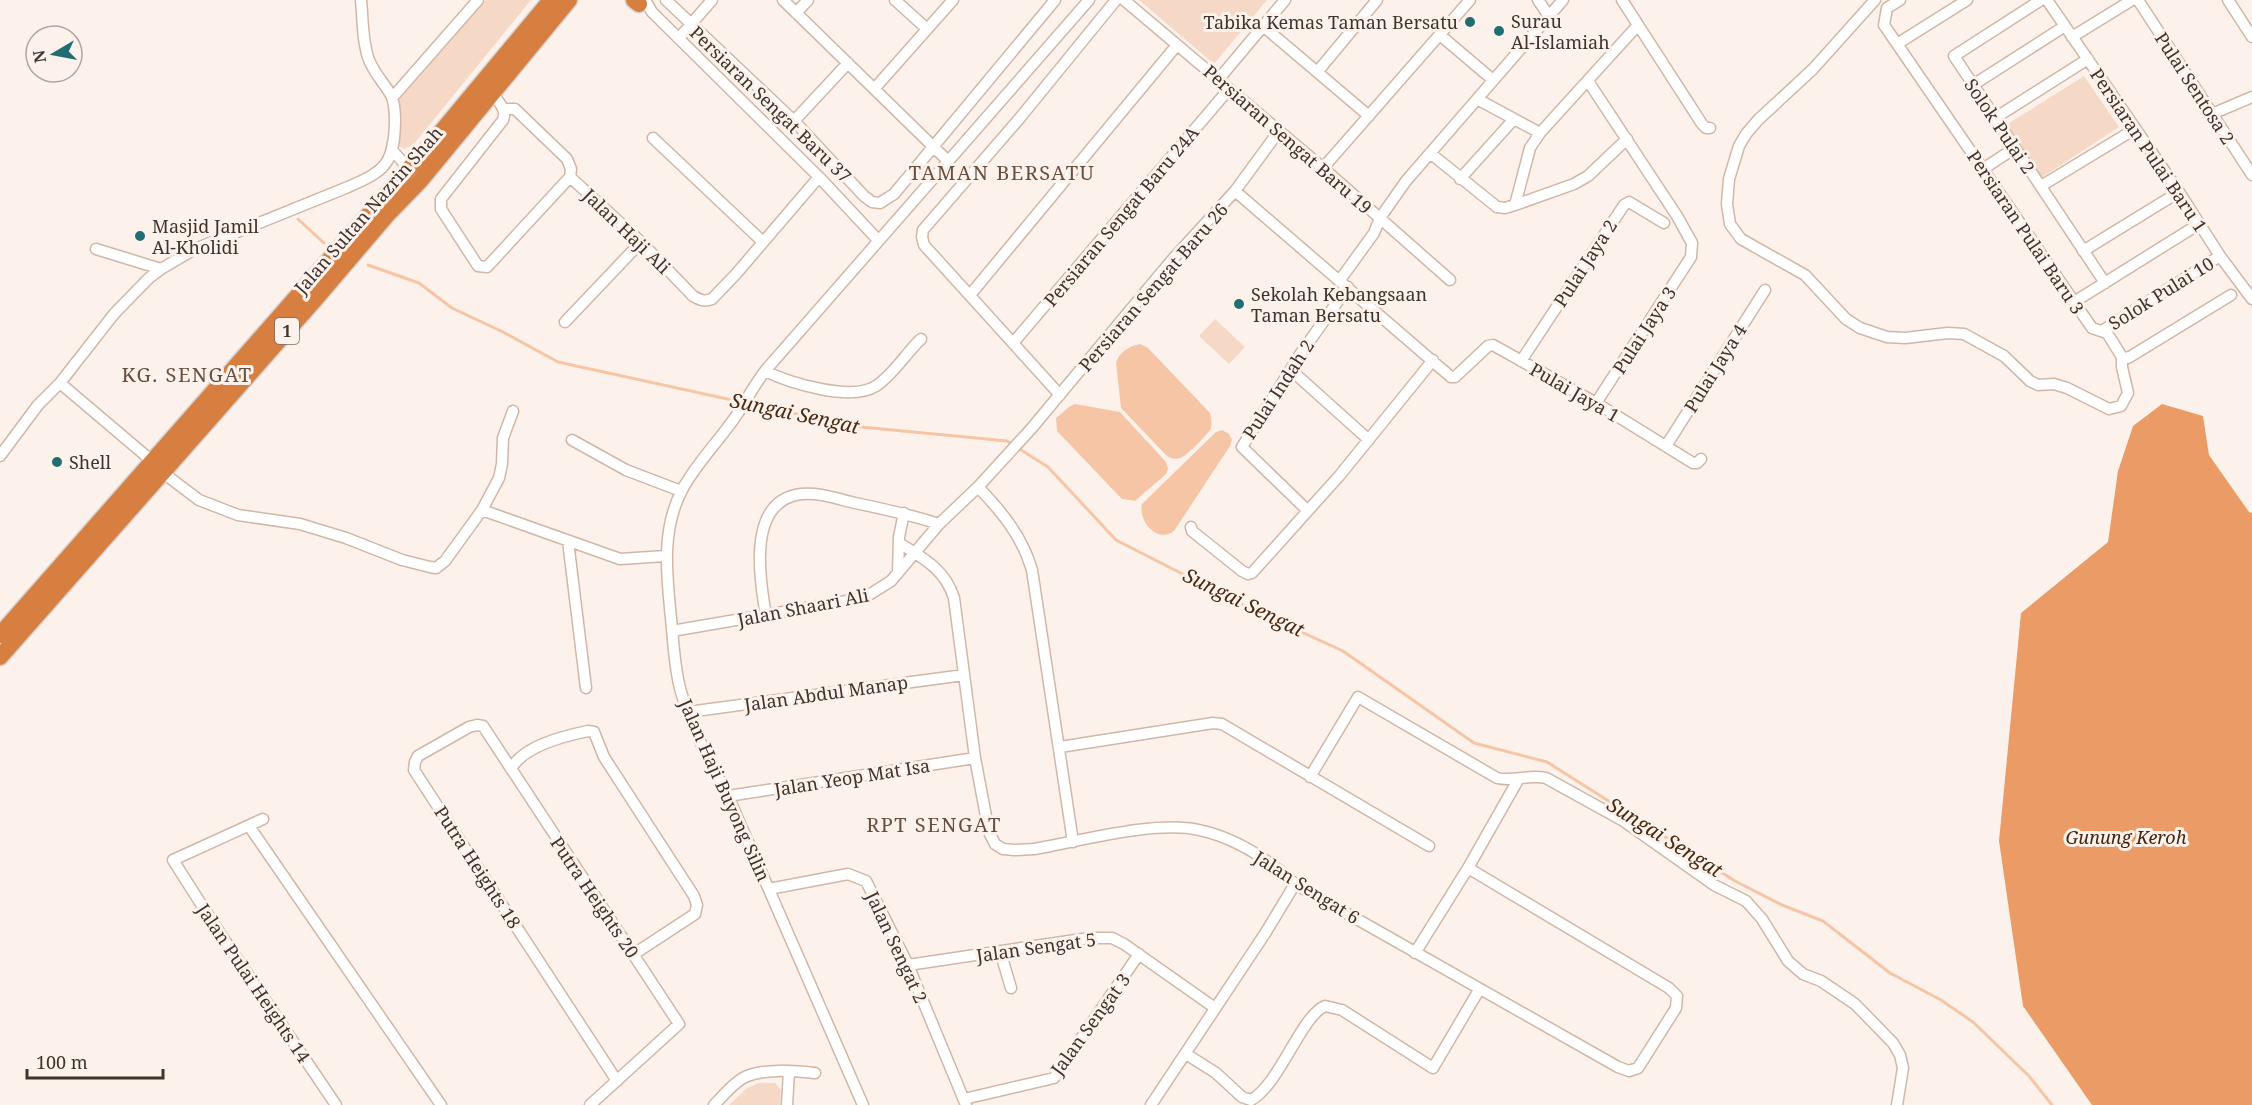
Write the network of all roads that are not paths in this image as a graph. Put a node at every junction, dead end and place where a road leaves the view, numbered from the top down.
1 (361, 0) edge
2 (478, 0) edge
3 (542, 0) edge
4 (551, 0) edge
5 (558, 0) edge
6 (569, 0) edge
7 (666, 0) edge
8 (712, 0) edge
9 (783, 0) edge
10 (807, 0) edge
11 (895, 0) edge
12 (953, 0) edge
13 (1054, 0) edge
14 (1089, 0) edge
15 (1116, 0) edge
16 (1124, 0) edge
17 (1285, 0) edge
18 (1377, 0) edge
19 (1470, 0) edge
20 (1538, 0) edge
21 (1563, 0) edge
22 (1622, 0) edge
23 (1875, 0) edge
24 (1899, 0) edge
25 (1967, 0) edge
26 (2041, 0) edge
27 (2047, 0) edge
28 (2228, 0) edge
29 (2140, 1) edge
30 (641, 3) edge
31 (796, 13) junction
32 (1549, 16) junction
33 (690, 24) junction
34 (1638, 25) junction
35 (529, 26) junction
36 (1263, 26) junction
37 (2065, 26) junction
38 (927, 29) junction
39 (1440, 35) junction
40 (2072, 37) junction
41 (2252, 37) edge
42 (679, 38) junction
43 (1897, 44) junction
44 (1177, 45) junction
45 (2088, 59) junction
46 (848, 63) junction
47 (1318, 71) junction
48 (1218, 80) junction
49 (1493, 80) junction
50 (1588, 81) junction
51 (1973, 85) junction
52 (875, 88) junction
53 (1229, 89) junction
54 (493, 94) junction
55 (2252, 97) edge
56 (392, 98) junction
57 (1477, 99) junction
58 (504, 109) junction
59 (2212, 114) junction
60 (1369, 116) junction
61 (1995, 117) junction
62 (1514, 119) junction
63 (794, 121) junction
64 (1710, 128) dead end
65 (2135, 129) junction
66 (1279, 131) junction
67 (1540, 133) junction
68 (653, 138) dead end
69 (1627, 139) junction
70 (453, 142) junction
71 (933, 146) junction
72 (2015, 148) junction
73 (392, 150) junction
74 (1430, 153) junction
75 (949, 162) junction
76 (1323, 168) junction
77 (1983, 169) junction
78 (409, 170) junction
79 (2252, 175) edge
80 (570, 177) junction
81 (819, 177) junction
82 (1460, 179) junction
83 (2041, 186) junction
84 (1234, 191) junction
85 (2179, 192) junction
86 (1515, 205) junction
87 (386, 216) junction
88 (1380, 218) junction
89 (1664, 223) dead end
90 (2199, 224) junction
91 (878, 240) junction
92 (641, 242) junction
93 (763, 242) junction
94 (96, 249) dead end
95 (2083, 250) junction
96 (2220, 256) junction
97 (161, 269) junction
98 (1450, 280) dead end
99 (1344, 283) junction
100 (2105, 283) junction
101 (1765, 290) dead end
102 (2231, 295) dead end
103 (970, 296) junction
104 (2252, 299) edge
105 (2074, 302) junction
106 (565, 322) dead end
107 (2102, 331) junction
108 (921, 339) dead end
109 (1013, 343) junction
110 (2122, 357) junction
111 (1433, 360) junction
112 (1521, 361) junction
113 (765, 370) junction
114 (1291, 370) junction
115 (60, 383) junction
116 (1060, 395) junction
117 (1596, 403) junction
118 (513, 411) dead end
119 (572, 440) dead end
120 (1369, 440) junction
121 (1666, 446) junction
122 (0, 456) edge
123 (1701, 459) dead end
124 (157, 466) junction
125 (978, 487) junction
126 (681, 491) junction
127 (482, 510) junction
128 (1307, 510) junction
129 (904, 513) junction
130 (939, 524) junction
131 (1191, 527) dead end
132 (568, 542) junction
133 (899, 543) junction
134 (916, 554) junction
135 (666, 556) junction
136 (898, 573) junction
137 (766, 616) junction
138 (672, 631) junction
139 (0, 635) edge
140 (0, 657) edge
141 (964, 675) junction
142 (586, 688) dead end
143 (688, 712) junction
144 (1060, 747) junction
145 (975, 758) junction
146 (511, 770) junction
147 (1310, 777) junction
148 (1518, 780) junction
149 (728, 795) junction
150 (264, 819) dead end
151 (249, 826) junction
152 (1073, 842) junction
153 (1429, 846) dead end
154 (1468, 868) junction
155 (1295, 884) junction
156 (770, 889) junction
157 (1000, 951) junction
158 (1416, 953) junction
159 (634, 954) junction
160 (1139, 954) junction
161 (909, 965) junction
162 (1011, 988) dead end
163 (1479, 990) junction
164 (1215, 1008) junction
165 (1186, 1054) junction
166 (789, 1071) junction
167 (815, 1073) dead end
168 (617, 1081) junction
169 (965, 1102) edge
170 (336, 1105) edge
171 (441, 1105) edge
172 (590, 1105) edge
173 (714, 1105) edge
174 (787, 1105) edge
175 (863, 1105) edge
176 (1151, 1105) edge
177 (1897, 1105) edge

1 - 56 street
2 - 56 street
3 - 35 highway
4 - 35 highway, Jalan Sultan Nazrin Shah / 1
5 - 35 highway
6 - 54 highway, Jalan Sultan Nazrin Shah / 1
7 - 33 street, Persiaran Sengat Baru 37
8 - 33 street
9 - 31 street
10 - 31 street
11 - 38 street
12 - 38 street
13 - 71 street
14 - 75 street, Jalan Haji Buyong Silin
15 - 103 street
16 - 44 street, Persiaran Sengat Baru 19
17 - 36 street
18 - 47 street
19 - 39 street
20 - 32 street
21 - 32 street, Pulai Indah 2
22 - 34 street
23 - 110 street
24 - 43 street, Persiaran Pulai Baru 3
25 - 43 street
26 - 51 street, Solok Pulai 2
27 - 37 street, Persiaran Pulai Baru 1
28 - 41 street
29 - 40 street
29 - 59 street, Pulai Sentosa 2
30 - 42 street
31 - 46 street
32 - 49 street, Pulai Indah 2
33 - 42 street
33 - 63 street, Persiaran Sengat Baru 37
34 - 50 street
34 - 64 street
35 - 78 highway, Jalan Sultan Nazrin Shah / 1
36 - 47 street
36 - 48 street
37 - 40 street, Persiaran Pulai Baru 1
37 - 51 street
38 - 52 street
39 - 49 street
39 - 60 street
40 - 45 street, Persiaran Pulai Baru 1
42 - 81 street
43 - 77 street, Persiaran Pulai Baru 3
44 - 48 street, Persiaran Sengat Baru 19
44 - 103 street
45 - 61 street
45 - 65 street, Persiaran Pulai Baru 1
46 - 52 street
46 - 63 street
47 - 60 street
48 - 53 street, Persiaran Sengat Baru 19
49 - 57 street, Pulai Indah 2
50 - 67 street
50 - 69 street
51 - 61 street, Solok Pulai 2
52 - 71 street
53 - 66 street, Persiaran Sengat Baru 19
53 - 109 street, Persiaran Sengat Baru 24A
54 - 58 street
54 - 70 highway, Jalan Sultan Nazrin Shah / 1
55 - 59 street
56 - 73 street
57 - 62 street
57 - 74 street, Pulai Indah 2
58 - 80 street
58 - 80 street, Jalan Haji Ali
59 - 79 street, Pulai Sentosa 2
60 - 76 street
61 - 72 street, Solok Pulai 2
62 - 67 street
62 - 82 street
63 - 71 street, Persiaran Sengat Baru 37
65 - 83 street
65 - 85 street, Persiaran Pulai Baru 1
66 - 76 street, Persiaran Sengat Baru 19
66 - 84 street, Persiaran Sengat Baru 26
67 - 86 street
68 - 93 street
69 - 86 street
69 - 117 street, Pulai Jaya 3
70 - 78 highway
70 - 87 highway, Jalan Sultan Nazrin Shah / 1
71 - 75 street
72 - 77 street
72 - 83 street, Solok Pulai 2
73 - 78 street
73 - 97 street
74 - 82 street
74 - 88 street, Pulai Indah 2
75 - 91 street, Jalan Haji Buyong Silin
76 - 88 street, Persiaran Sengat Baru 19
77 - 105 street, Persiaran Pulai Baru 3
78 - 87 highway
78 - 124 highway, Jalan Sultan Nazrin Shah / 1
80 - 92 street, Jalan Haji Ali
81 - 91 street
81 - 93 street, Jalan Haji Ali
82 - 86 street
83 - 95 street, Solok Pulai 2
84 - 99 street
84 - 116 street, Persiaran Sengat Baru 26
85 - 90 street, Persiaran Pulai Baru 1
85 - 95 street
87 - 124 highway, Jalan Sultan Nazrin Shah / 1
88 - 98 street, Persiaran Sengat Baru 19
88 - 99 street, Pulai Indah 2
89 - 112 street, Pulai Jaya 2
90 - 96 street, Persiaran Pulai Baru 1
90 - 100 street
91 - 113 street, Jalan Haji Buyong Silin
92 - 93 street, Jalan Haji Ali
92 - 106 street
94 - 97 street
95 - 100 street, Solok Pulai 2
96 - 104 street, Persiaran Pulai Baru 1
96 - 107 street, Solok Pulai 10
97 - 115 street
99 - 111 street
99 - 114 street, Pulai Indah 2
100 - 105 street
101 - 121 street, Pulai Jaya 4
102 - 110 street
103 - 109 street
105 - 107 street, Persiaran Pulai Baru 3
107 - 110 street, Persiaran Pulai Baru 3
108 - 113 street
109 - 116 street
111 - 112 street, Pulai Jaya 1
111 - 120 street
112 - 117 street, Pulai Jaya 1
113 - 126 street, Jalan Haji Buyong Silin
114 - 120 street
114 - 128 street, Pulai Indah 2
115 - 122 street
115 - 124 street
116 - 125 street, Persiaran Sengat Baru 26
117 - 121 street, Pulai Jaya 1
118 - 127 street
119 - 126 street
120 - 128 street
121 - 123 street, Pulai Jaya 1
124 - 127 street
124 - 139 highway, Jalan Sultan Nazrin Shah / 1
124 - 140 highway, Jalan Sultan Nazrin Shah / 1
125 - 130 street, Jalan Shaari Ali
125 - 144 street
126 - 135 street, Jalan Haji Buyong Silin
127 - 132 street
128 - 131 street
129 - 130 street
129 - 133 street
129 - 137 street
130 - 134 street, Jalan Shaari Ali
132 - 135 street
132 - 142 street
133 - 134 street
133 - 136 street
134 - 136 street, Jalan Shaari Ali
134 - 141 street
135 - 138 street, Jalan Haji Buyong Silin
136 - 137 street, Jalan Shaari Ali
137 - 138 street, Jalan Shaari Ali
138 - 143 street, Jalan Haji Buyong Silin
141 - 143 street, Jalan Abdul Manap
141 - 145 street
143 - 149 street, Jalan Haji Buyong Silin
144 - 147 street
144 - 152 street
145 - 149 street, Jalan Yeop Mat Isa
145 - 152 street, Jalan Sengat 6
146 - 159 street, Putra Heights 20
146 - 159 street
146 - 168 street, Putra Heights 18
147 - 148 street
147 - 153 street
148 - 154 street
148 - 177 street
149 - 156 street, Jalan Haji Buyong Silin
150 - 151 street
151 - 170 street, Jalan Pulai Heights 14
151 - 171 street
152 - 155 street, Jalan Sengat 6
154 - 158 street
154 - 163 street, Jalan Sengat 6
155 - 158 street, Jalan Sengat 6
155 - 164 street
156 - 161 street, Jalan Sengat 2
156 - 175 street, Jalan Haji Buyong Silin
157 - 160 street, Jalan Sengat 5
157 - 161 street, Jalan Sengat 5
157 - 162 street
158 - 163 street, Jalan Sengat 6
159 - 168 street, Putra Heights 20
160 - 164 street, Jalan Sengat 5
160 - 169 street, Jalan Sengat 3
161 - 169 street, Jalan Sengat 2
163 - 165 street
164 - 165 street
165 - 176 street
166 - 167 street
166 - 173 street
166 - 174 street
168 - 172 street

